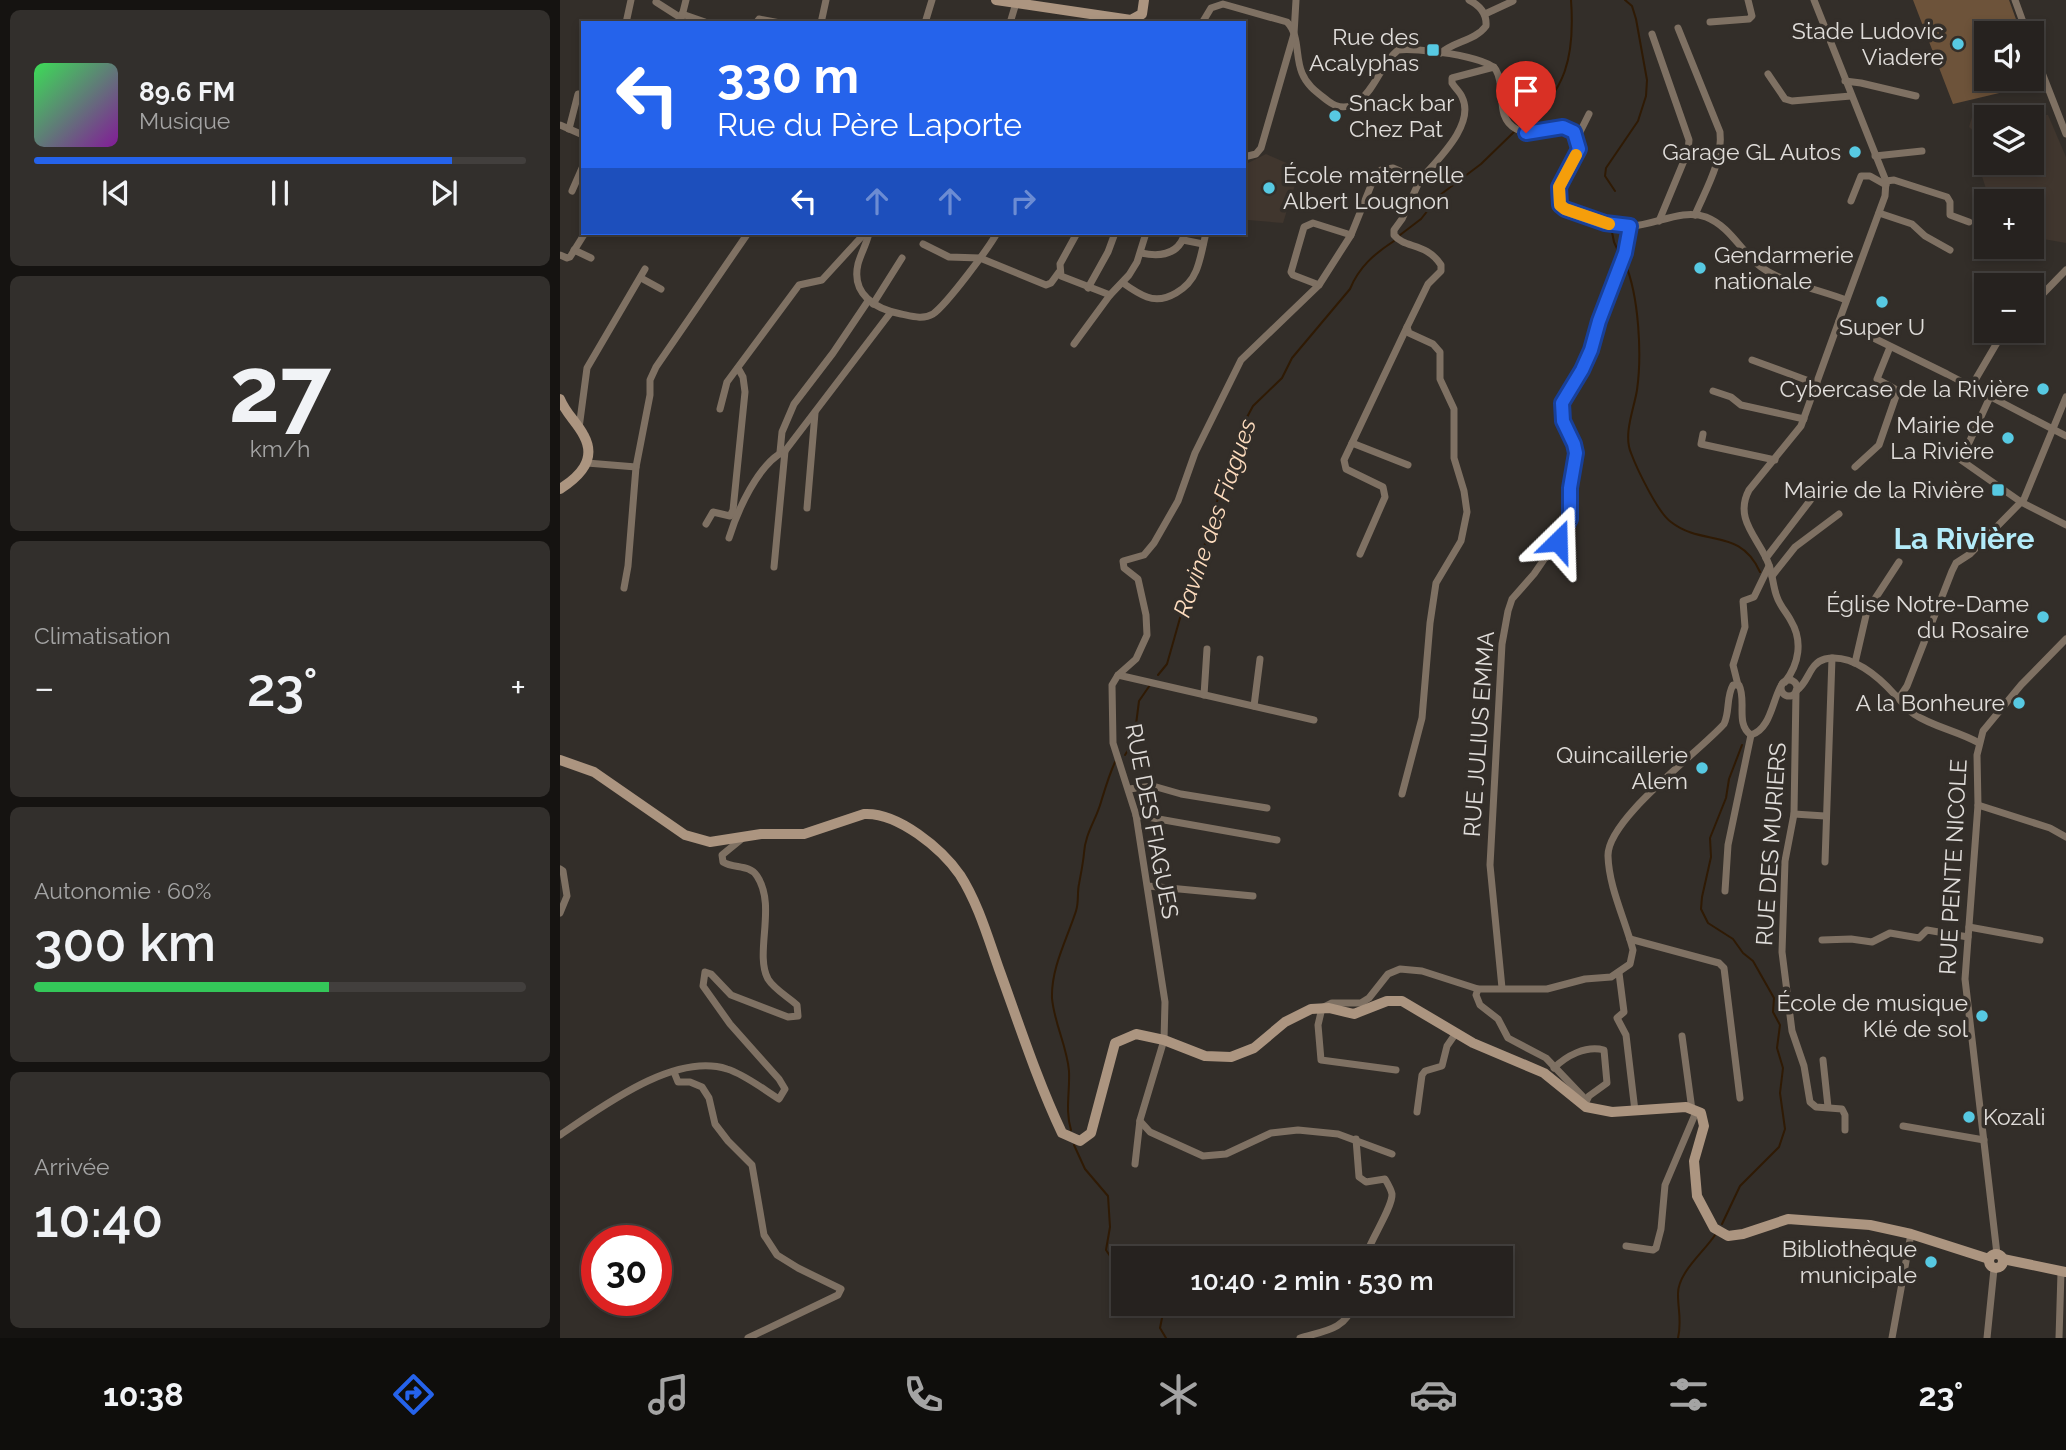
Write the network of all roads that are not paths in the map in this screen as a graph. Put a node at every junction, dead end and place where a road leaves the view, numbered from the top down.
1 (631, 0) edge
2 (676, 0) edge
3 (826, 0) edge
4 (932, 0) edge
5 (996, 0) edge
6 (1144, 0) edge
7 (1296, 0) edge
8 (1469, 0) edge
9 (1748, 0) edge
10 (1814, 0) edge
11 (2015, 0) edge
12 (1513, 1) edge
13 (656, 2) dead end
14 (686, 3) edge
15 (1016, 3) junction
16 (1044, 4) edge
17 (1485, 14) junction
18 (681, 18) edge
19 (1099, 20) edge
20 (1142, 20) edge
21 (626, 21) edge
22 (699, 21) edge
23 (821, 21) edge
24 (926, 21) edge
25 (1011, 21) edge
26 (1203, 21) edge
27 (2023, 21) edge
28 (1710, 22) dead end
29 (1678, 28) dead end
30 (1294, 34) junction
31 (1652, 34) dead end
32 (1441, 53) junction
33 (1494, 67) junction
34 (1768, 74) dead end
35 (2044, 78) edge
36 (1845, 81) junction
37 (578, 94) dead end
38 (1851, 96) junction
39 (1916, 96) dead end
40 (1589, 114) dead end
41 (560, 125) edge
42 (569, 129) junction
43 (581, 134) edge
44 (2066, 134) edge
45 (1577, 138) junction
46 (1922, 151) dead end
47 (1246, 156) edge
48 (1875, 156) junction
49 (581, 171) edge
50 (1420, 180) junction
51 (1886, 183) junction
52 (572, 191) dead end
53 (1851, 201) dead end
54 (1879, 213) junction
55 (1695, 215) junction
56 (1659, 221) junction
57 (1969, 222) dead end
58 (1630, 226) junction
59 (584, 235) edge
60 (747, 235) edge
61 (865, 235) edge
62 (866, 235) edge
63 (996, 235) edge
64 (1076, 235) edge
65 (1114, 235) edge
66 (1145, 235) edge
67 (1205, 235) edge
68 (1351, 235) junction
69 (1184, 236) edge
70 (923, 244) dead end
71 (1203, 244) junction
72 (574, 250) junction
73 (1950, 250) dead end
74 (1140, 253) junction
75 (560, 256) edge
76 (591, 258) dead end
77 (902, 258) dead end
78 (980, 258) junction
79 (645, 269) dead end
80 (2066, 270) edge
81 (1059, 272) junction
82 (640, 278) junction
83 (2057, 281) junction
84 (1123, 283) junction
85 (2066, 284) edge
86 (1319, 285) junction
87 (1088, 288) junction
88 (661, 289) dead end
89 (2044, 293) edge
90 (1110, 295) junction
91 (1846, 300) junction
92 (871, 303) junction
93 (891, 312) junction
94 (1839, 321) junction
95 (1407, 327) junction
96 (1997, 343) edge
97 (1074, 344) dead end
98 (1890, 347) junction
99 (1752, 360) dead end
100 (738, 368) junction
101 (1817, 384) junction
102 (1971, 387) junction
103 (1713, 391) dead end
104 (1990, 397) junction
105 (2066, 397) edge
106 (560, 399) edge
107 (720, 409) dead end
108 (815, 412) junction
109 (1804, 419) junction
110 (579, 428) junction
111 (2053, 429) junction
112 (1703, 434) dead end
113 (2066, 436) edge
114 (1352, 443) junction
115 (783, 452) junction
116 (1775, 460) junction
117 (587, 463) junction
118 (1408, 465) dead end
119 (636, 467) junction
120 (1855, 467) dead end
121 (560, 489) edge
122 (1819, 489) dead end
123 (2021, 502) junction
124 (807, 508) dead end
125 (1839, 514) dead end
126 (706, 524) dead end
127 (2066, 525) edge
128 (729, 538) dead end
129 (1360, 554) dead end
130 (1766, 558) junction
131 (1899, 562) dead end
132 (1770, 566) junction
133 (774, 567) dead end
134 (1772, 576) junction
135 (624, 588) dead end
136 (2066, 639) edge
137 (1207, 649) dead end
138 (1832, 658) junction
139 (1260, 659) dead end
140 (1855, 663) junction
141 (1118, 675) junction
142 (1738, 685) junction
143 (1791, 688) junction
144 (1204, 695) junction
145 (1899, 698) junction
146 (1775, 704) junction
147 (1254, 706) junction
148 (1314, 720) dead end
149 (1751, 735) junction
150 (1979, 743) junction
151 (560, 760) edge
152 (1129, 789) junction
153 (1402, 794) dead end
154 (1978, 804) junction
155 (1267, 808) dead end
156 (1794, 814) junction
157 (1136, 815) junction
158 (1825, 816) junction
159 (745, 836) junction
160 (2066, 837) edge
161 (1277, 840) dead end
162 (1825, 862) dead end
163 (560, 869) edge
164 (1148, 886) junction
165 (1726, 891) dead end
166 (1253, 896) dead end
167 (560, 913) edge
168 (1969, 926) junction
169 (1968, 937) junction
170 (1630, 939) junction
171 (1822, 940) dead end
172 (2040, 940) dead end
173 (1619, 973) junction
174 (1502, 988) junction
175 (1478, 989) junction
176 (1322, 1008) junction
177 (1457, 1033) junction
178 (1682, 1035) dead end
179 (1164, 1040) junction
180 (1823, 1060) dead end
181 (1554, 1068) junction
182 (1396, 1070) dead end
183 (674, 1072) junction
184 (1740, 1098) dead end
185 (1586, 1104) junction
186 (1828, 1107) junction
187 (1635, 1111) junction
188 (1694, 1111) junction
189 (1417, 1112) dead end
190 (1140, 1120) junction
191 (1903, 1126) dead end
192 (1845, 1130) dead end
193 (560, 1135) edge
194 (1356, 1139) junction
195 (1984, 1140) junction
196 (1392, 1154) dead end
197 (1135, 1164) dead end
198 (1912, 1234) junction
199 (1369, 1246) edge
200 (1626, 1246) dead end
201 (1996, 1260) junction
202 (2065, 1272) edge
203 (1350, 1316) edge
204 (748, 1338) edge
205 (1300, 1338) edge
206 (1892, 1338) edge
207 (1987, 1338) edge
208 (2059, 1338) edge

1 - 21 street
2 - 14 street
3 - 23 street
4 - 24 street
5 - 15 main road
6 - 20 main road
7 - 30 street
8 - 17 street
9 - 28 street
10 - 36 street
11 - 27 street
12 - 17 street
13 - 18 street
14 - 18 street
15 - 16 main road
15 - 25 street
16 - 19 main road
17 - 32 street
18 - 22 street
19 - 20 main road
26 - 30 street
29 - 55 street
30 - 32 street
30 - 47 street
31 - 56 street
32 - 33 street
33 - 45 street
33 - 50 street
34 - 38 street
35 - 44 street
36 - 38 street
36 - 39 street
37 - 42 street
38 - 48 street
40 - 45 street
41 - 42 street
42 - 43 street
45 - 58 street
46 - 48 street
48 - 51 street
49 - 52 street
50 - 68 street
50 - 95 street
51 - 53 street
51 - 54 street
51 - 57 street
54 - 73 street
54 - 91 street
55 - 56 street
55 - 91 street
56 - 58 street
58 - 174 street, RUE JULIUS EMMA
59 - 72 street
60 - 119 street
61 - 100 street
62 - 92 street
63 - 78 street
64 - 81 street
65 - 87 street
66 - 74 street
67 - 71 street
68 - 86 street
68 - 86 street
69 - 71 street
69 - 74 street
70 - 78 street
71 - 84 street
72 - 75 street
72 - 76 street
74 - 84 street
77 - 92 street
78 - 81 street
78 - 93 street
79 - 82 street
80 - 83 street
81 - 87 street
82 - 88 street
82 - 110 street
83 - 85 street
83 - 89 street
84 - 90 street
86 - 141 street
87 - 90 street
90 - 97 street
91 - 94 street
92 - 93 street
92 - 115 street
93 - 108 street
94 - 98 street
94 - 101 street
95 - 114 street
95 - 153 street
96 - 102 street
98 - 102 street
98 - 120 street
99 - 101 street
100 - 107 street
100 - 126 street
101 - 109 street
102 - 104 street
103 - 109 street
104 - 111 street
104 - 123 street
105 - 111 street
106 - 110 main road
108 - 115 street
108 - 124 street
109 - 116 street
110 - 117 main road
111 - 113 street
111 - 123 street
112 - 116 street
114 - 118 street
114 - 129 street
115 - 128 street
115 - 133 street
116 - 130 street
117 - 119 street
117 - 121 main road
119 - 135 street
122 - 130 street
123 - 127 street
123 - 145 street
125 - 134 street
130 - 132 street
131 - 140 street
132 - 134 street
132 - 142 street
134 - 143 street
136 - 150 street, RUE PENTE NICOLE
137 - 144 street
138 - 140 street
138 - 143 street
138 - 158 street
139 - 147 street
140 - 145 street
141 - 144 street
141 - 152 street, RUE DES FIAGUES
142 - 149 street
142 - 170 street
143 - 146 street
143 - 146 street
143 - 156 street, RUE DES MURIERS
144 - 147 street
145 - 150 street
146 - 149 street
147 - 148 street
149 - 165 street
150 - 154 street, RUE PENTE NICOLE
151 - 159 main road
152 - 155 street
152 - 157 street, RUE DES FIAGUES
154 - 160 street
154 - 168 street, RUE PENTE NICOLE
156 - 158 street
156 - 186 street, RUE DES MURIERS
157 - 161 street
157 - 164 street, RUE DES FIAGUES
158 - 162 street
159 - 179 main road
159 - 183 street
163 - 167 street
164 - 166 street
164 - 179 street, RUE DES FIAGUES
168 - 169 street, RUE PENTE NICOLE
168 - 172 street
169 - 171 street
169 - 195 street, RUE PENTE NICOLE
170 - 173 street
170 - 184 street
173 - 174 street
173 - 187 street
174 - 175 street
175 - 176 street
175 - 181 street
176 - 177 main road
176 - 179 main road
176 - 182 street
177 - 185 main road
177 - 189 street
178 - 188 street
179 - 190 street, RUE DES FIAGUES
180 - 186 street
181 - 185 street
181 - 185 street
183 - 193 street
183 - 204 street
185 - 187 main road
186 - 192 street, RUE DES MURIERS
187 - 188 main road
188 - 198 main road
188 - 200 street
190 - 194 street
190 - 197 street, RUE DES FIAGUES
191 - 195 street
194 - 196 street
194 - 199 street
195 - 201 street, RUE PENTE NICOLE
198 - 201 main road
198 - 206 street
201 - 202 main road
201 - 207 street, RUE PENTE NICOLE
202 - 208 street
203 - 205 street

